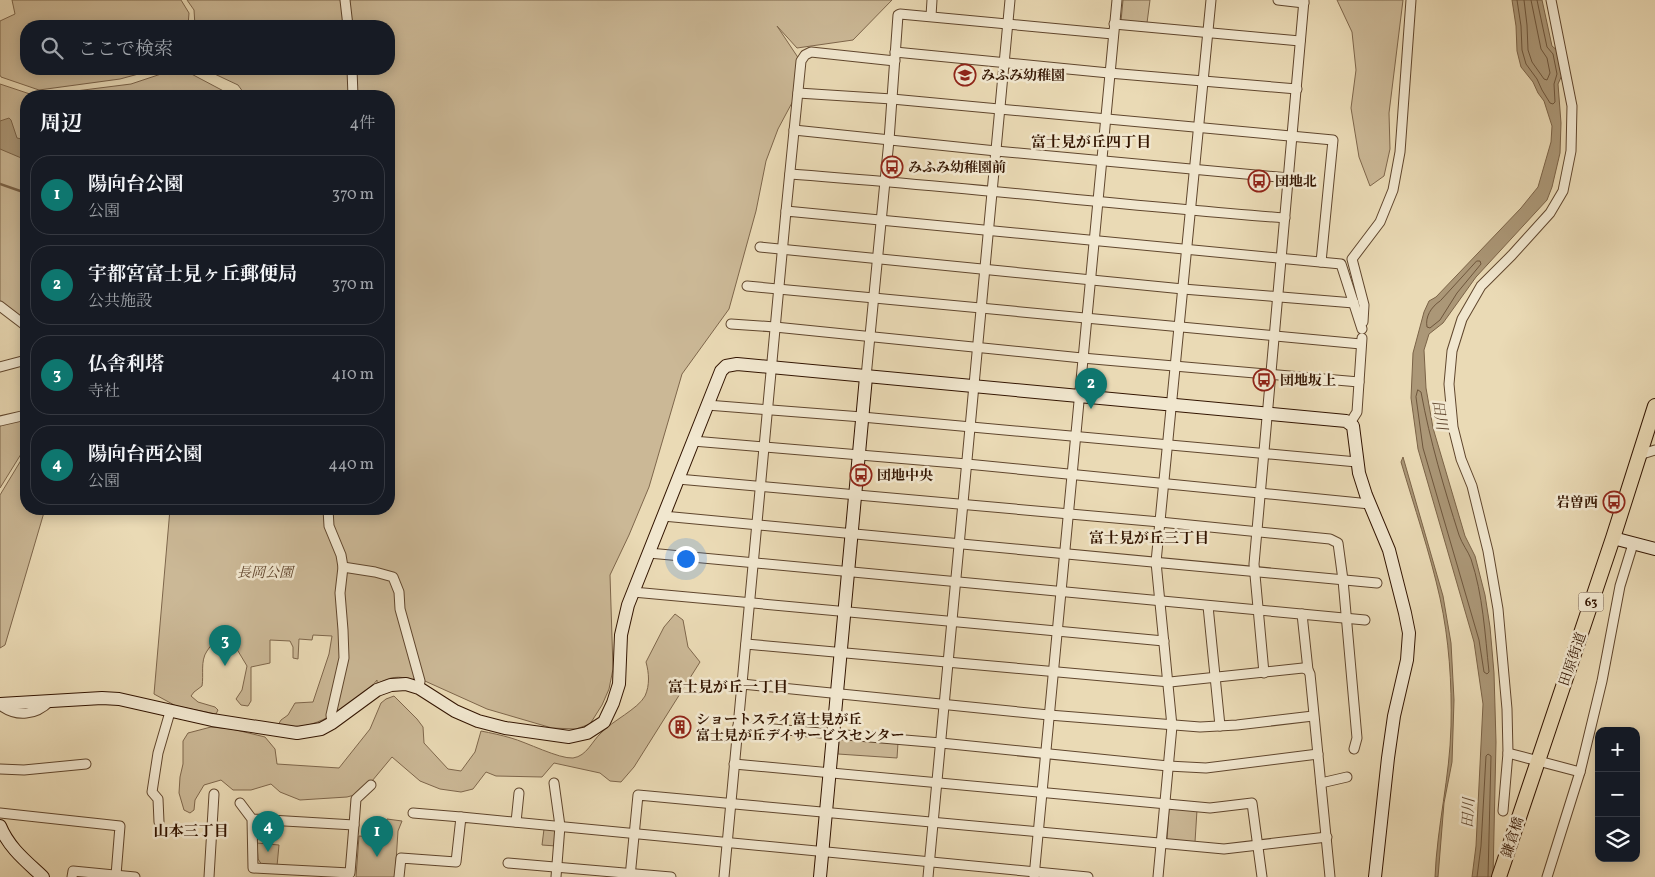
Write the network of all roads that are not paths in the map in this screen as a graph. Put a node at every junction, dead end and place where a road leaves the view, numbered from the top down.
1 (345, 0) edge
2 (932, 0) edge
3 (1010, 0) edge
4 (1117, 0) edge
5 (1210, 0) edge
6 (1278, 0) edge
7 (1411, 0) edge
8 (1551, 0) edge
9 (1304, 1) edge
10 (931, 16) junction
11 (347, 20) edge
12 (1008, 24) junction
13 (1114, 24) junction
14 (1207, 32) junction
15 (1113, 34) junction
16 (1300, 41) junction
17 (895, 56) junction
18 (1004, 63) junction
19 (1110, 73) junction
20 (353, 75) edge
21 (1202, 81) junction
22 (1297, 89) junction
23 (353, 90) edge
24 (798, 93) junction
25 (892, 99) junction
26 (1000, 109) junction
27 (1106, 118) junction
28 (1198, 128) junction
29 (794, 130) junction
30 (1293, 136) junction
31 (889, 140) junction
32 (996, 151) junction
33 (1102, 160) junction
34 (1194, 169) junction
35 (790, 174) junction
36 (1288, 178) junction
37 (885, 181) junction
38 (992, 191) junction
39 (1097, 202) junction
40 (786, 211) junction
41 (1190, 211) junction
42 (1285, 218) junction
43 (881, 220) junction
44 (989, 231) junction
45 (1093, 241) junction
46 (760, 247) dead end
47 (782, 250) junction
48 (1186, 250) junction
49 (1281, 258) junction
50 (877, 259) junction
51 (1321, 262) junction
52 (985, 268) junction
53 (1090, 279) junction
54 (747, 286) dead end
55 (779, 288) junction
56 (1182, 289) junction
57 (874, 297) junction
58 (1277, 297) junction
59 (1354, 303) junction
60 (0, 306) edge
61 (982, 308) junction
62 (10, 314) junction
63 (0, 316) edge
64 (1086, 317) junction
65 (20, 322) edge
66 (731, 324) dead end
67 (1179, 326) junction
68 (776, 327) junction
69 (1362, 329) junction
70 (1273, 335) junction
71 (870, 336) junction
72 (1361, 344) junction
73 (978, 347) junction
74 (1082, 358) junction
75 (20, 362) edge
76 (1175, 366) junction
77 (0, 367) edge
78 (772, 367) junction
79 (1270, 374) junction
80 (866, 377) junction
81 (1359, 382) junction
82 (974, 387) junction
83 (1079, 396) junction
84 (707, 405) junction
85 (1172, 406) junction
86 (1655, 406) edge
87 (768, 410) junction
88 (1266, 414) junction
89 (20, 416) edge
90 (862, 417) junction
91 (0, 421) edge
92 (1350, 423) junction
93 (970, 428) junction
94 (1075, 438) junction
95 (693, 441) junction
96 (1168, 445) junction
97 (764, 447) junction
98 (1655, 450) edge
99 (1263, 455) junction
100 (1639, 455) junction
101 (858, 456) junction
102 (1357, 462) junction
103 (967, 464) junction
104 (1071, 474) junction
105 (678, 480) junction
106 (1164, 484) junction
107 (761, 487) junction
108 (1259, 493) junction
109 (855, 495) junction
110 (963, 504) junction
111 (1370, 504) junction
112 (1068, 514) junction
113 (328, 515) edge
114 (663, 516) junction
115 (1160, 522) junction
116 (757, 525) junction
117 (1256, 532) junction
118 (852, 533) junction
119 (1613, 538) junction
120 (960, 543) junction
121 (1633, 544) junction
122 (1655, 549) edge
123 (648, 553) junction
124 (1064, 553) junction
125 (1156, 562) junction
126 (754, 563) junction
127 (343, 567) junction
128 (1254, 571) junction
129 (848, 572) junction
130 (1343, 580) junction
131 (956, 582) junction
132 (1377, 583) dead end
133 (1061, 590) junction
134 (633, 592) junction
135 (1160, 601) junction
136 (750, 604) junction
137 (1208, 606) junction
138 (1258, 610) junction
139 (844, 612) junction
140 (1302, 614) junction
141 (1346, 618) junction
142 (1365, 620) dead end
143 (952, 622) junction
144 (1057, 631) junction
145 (1164, 641) junction
146 (746, 644) junction
147 (841, 653) junction
148 (948, 662) junction
149 (1308, 670) junction
150 (1053, 672) junction
151 (1264, 673) junction
152 (1215, 678) junction
153 (1168, 682) junction
154 (742, 684) junction
155 (420, 688) junction
156 (837, 693) junction
157 (944, 703) junction
158 (0, 705) edge
159 (170, 712) junction
160 (1049, 715) junction
161 (1314, 716) junction
162 (332, 723) junction
163 (738, 726) junction
164 (1172, 726) junction
165 (1220, 726) junction
166 (833, 734) junction
167 (941, 743) junction
168 (1354, 749) dead end
169 (1508, 753) junction
170 (1046, 754) junction
171 (1318, 754) junction
172 (1538, 762) junction
173 (86, 764) dead end
174 (734, 764) junction
175 (1168, 766) junction
176 (0, 769) edge
177 (830, 772) junction
178 (1580, 772) junction
179 (1347, 777) dead end
180 (937, 782) junction
181 (554, 783) dead end
182 (1321, 784) junction
183 (371, 785) dead end
184 (1042, 791) junction
185 (519, 793) dead end
186 (214, 794) dead end
187 (1525, 798) joint
188 (240, 802) dead end
189 (731, 803) junction
190 (1164, 804) junction
191 (1503, 811) dead end
192 (826, 812) junction
193 (0, 813) edge
194 (413, 813) dead end
195 (461, 817) junction
196 (252, 819) junction
197 (159, 822) dead end
198 (516, 822) junction
199 (934, 822) junction
200 (354, 825) junction
201 (0, 826) edge
202 (560, 826) junction
203 (1038, 832) junction
204 (634, 833) junction
205 (1327, 837) junction
206 (727, 842) junction
207 (1161, 843) junction
208 (1258, 845) junction
209 (822, 852) junction
210 (930, 862) junction
211 (508, 863) dead end
212 (557, 867) junction
213 (116, 875) junction
214 (350, 875) edge
215 (631, 875) edge
216 (1034, 875) edge
217 (44, 877) edge
218 (72, 877) edge
219 (135, 877) edge
220 (208, 877) edge
221 (398, 877) edge
222 (556, 877) edge
223 (671, 877) edge
224 (724, 877) edge
225 (820, 877) edge
226 (928, 877) edge
227 (1088, 877) edge
228 (1158, 877) edge
229 (1262, 877) edge
230 (1330, 877) edge
231 (1374, 877) edge
232 (1499, 877) edge
233 (1547, 877) edge

1 - 11 street
2 - 10 street
3 - 12 street
4 - 13 street
5 - 14 street
6 - 9 street
7 - 69 street
8 - 169 street
9 - 16 street
10 - 12 street
10 - 17 street
12 - 15 street
12 - 18 street
13 - 14 street
13 - 15 street
14 - 16 street
14 - 21 street
15 - 19 street
16 - 22 street
17 - 18 street
17 - 24 street
17 - 25 street
18 - 19 street
18 - 26 street
19 - 21 street
19 - 27 street
20 - 23 street
21 - 22 street
21 - 28 street
22 - 30 street
24 - 25 street
24 - 29 street
25 - 26 street
25 - 31 street
26 - 27 street
26 - 32 street
27 - 28 street
27 - 33 street
28 - 30 street
28 - 34 street
29 - 31 street
29 - 35 street
30 - 36 street
30 - 51 street
31 - 32 street
31 - 37 street
32 - 33 street
32 - 38 street
33 - 34 street
33 - 39 street
34 - 36 street
34 - 41 street
35 - 37 street
35 - 40 street
36 - 42 street
37 - 38 street
37 - 43 street
38 - 39 street
38 - 44 street
39 - 41 street
39 - 45 street
40 - 43 street
40 - 47 street
41 - 42 street
41 - 48 street
42 - 49 street
43 - 44 street
43 - 50 street
44 - 45 street
44 - 52 street
45 - 48 street
45 - 53 street
46 - 47 street
47 - 50 street
47 - 55 street
48 - 49 street
48 - 56 street
49 - 51 street
49 - 58 street
50 - 52 street
50 - 57 street
51 - 59 street
52 - 53 street
52 - 61 street
53 - 56 street
53 - 64 street
54 - 55 street
55 - 57 street
55 - 68 street
56 - 58 street
56 - 67 street
57 - 61 street
57 - 71 street
58 - 59 street
58 - 70 street
59 - 69 street
60 - 62 street
61 - 64 street
61 - 73 street
62 - 63 street
62 - 65 street
64 - 67 street
64 - 74 street
66 - 68 street
67 - 70 street
67 - 76 street
68 - 71 street
68 - 78 street
69 - 72 street
70 - 72 street
70 - 79 street
71 - 73 street
71 - 80 street
72 - 81 street
73 - 74 street
73 - 82 street
74 - 76 street
74 - 83 street
75 - 77 street
76 - 79 street
76 - 85 street
78 - 80 street
78 - 84 street
78 - 87 street
79 - 81 street
79 - 88 street
80 - 82 street
80 - 90 street
81 - 92 street
82 - 83 street
82 - 93 street
83 - 85 street
83 - 94 street
84 - 87 street
84 - 95 street
85 - 88 street
85 - 96 street
86 - 100 main road, 田原街道 / 63
87 - 90 street
87 - 97 street
88 - 92 street
88 - 99 street
89 - 91 street
90 - 93 street
90 - 101 street
92 - 102 street
93 - 94 street
93 - 103 street
94 - 96 street
94 - 104 street
95 - 97 street
95 - 105 street
96 - 99 street
96 - 106 street
97 - 101 street
97 - 107 street
98 - 100 street
99 - 102 street
99 - 108 street
100 - 119 main road, 田原街道 / 63
101 - 103 street
101 - 109 street
102 - 111 street
103 - 104 street
103 - 110 street
104 - 106 street
104 - 112 street
105 - 107 street
105 - 114 street
106 - 108 street
106 - 115 street
107 - 109 street
107 - 116 street
108 - 111 street
108 - 117 street
109 - 110 street
109 - 118 street
110 - 112 street
110 - 120 street
111 - 231 street
112 - 115 street
112 - 124 street
113 - 127 street
114 - 116 street
114 - 123 street
115 - 117 street
115 - 125 street
116 - 118 street
116 - 126 street
117 - 128 street
117 - 130 street
118 - 120 street
118 - 129 street
119 - 121 street
119 - 172 main road, 田原街道 / 63
120 - 124 street
120 - 131 street
121 - 122 street
121 - 178 street
123 - 126 street
123 - 134 street
124 - 125 street
124 - 133 street
125 - 128 street
125 - 135 street
126 - 129 street
126 - 136 street
127 - 155 street
127 - 162 street
128 - 130 street
128 - 138 street
129 - 131 street
129 - 139 street
130 - 132 street
130 - 141 street
131 - 133 street
131 - 143 street
133 - 135 street
133 - 144 street
134 - 136 street
134 - 155 street
135 - 137 street
135 - 145 street
136 - 139 street
136 - 146 street
137 - 138 street
137 - 152 street
138 - 140 street
138 - 151 street
139 - 143 street
139 - 147 street
140 - 141 street
140 - 149 street
141 - 142 street
141 - 168 street
143 - 144 street
143 - 148 street
144 - 145 street
144 - 150 street
145 - 153 street
146 - 147 street
146 - 154 street
147 - 148 street
147 - 156 street
148 - 150 street
148 - 157 street
149 - 151 street
149 - 161 street
150 - 153 street
150 - 160 street
151 - 152 street
152 - 153 street
152 - 165 street
153 - 164 street
154 - 156 street
154 - 163 street
155 - 162 street
156 - 157 street
156 - 166 street
157 - 160 street
157 - 167 street
158 - 159 street
159 - 162 street
159 - 197 street
160 - 164 street
160 - 170 street
161 - 165 street
161 - 171 street
163 - 166 street
163 - 174 street
164 - 165 street
164 - 175 street
166 - 167 street
166 - 177 street
167 - 170 street
167 - 180 street
169 - 172 street
169 - 191 street
170 - 175 street
170 - 184 street
171 - 175 street
171 - 182 street
172 - 178 street
172 - 187 main road, 田原街道 / 63
173 - 176 street
174 - 177 street
174 - 189 street
175 - 190 street
177 - 180 street
177 - 192 street
178 - 233 street
179 - 182 street
180 - 184 street
180 - 199 street
181 - 202 street
182 - 205 street
183 - 200 street
184 - 190 street
184 - 203 street
185 - 198 street
186 - 220 street
187 - 232 main road, 鎌倉橋 / 63
188 - 196 street
189 - 192 street
189 - 204 street
189 - 206 street
190 - 207 street
190 - 208 street
192 - 199 street
192 - 209 street
193 - 213 street
194 - 195 street
195 - 198 street
195 - 221 street
196 - 200 street
196 - 214 street
198 - 202 street
199 - 203 street
199 - 210 street
200 - 214 street
201 - 217 street
202 - 204 street
202 - 212 street
203 - 207 street
203 - 216 street
204 - 206 street
204 - 215 street
205 - 208 street
205 - 230 street
206 - 209 street
206 - 224 street
207 - 208 street
207 - 228 street
208 - 229 street
209 - 210 street
209 - 225 street
210 - 216 street
210 - 226 street
211 - 212 street
212 - 215 street
212 - 222 street
213 - 218 street
213 - 219 street
215 - 223 street
216 - 227 street

